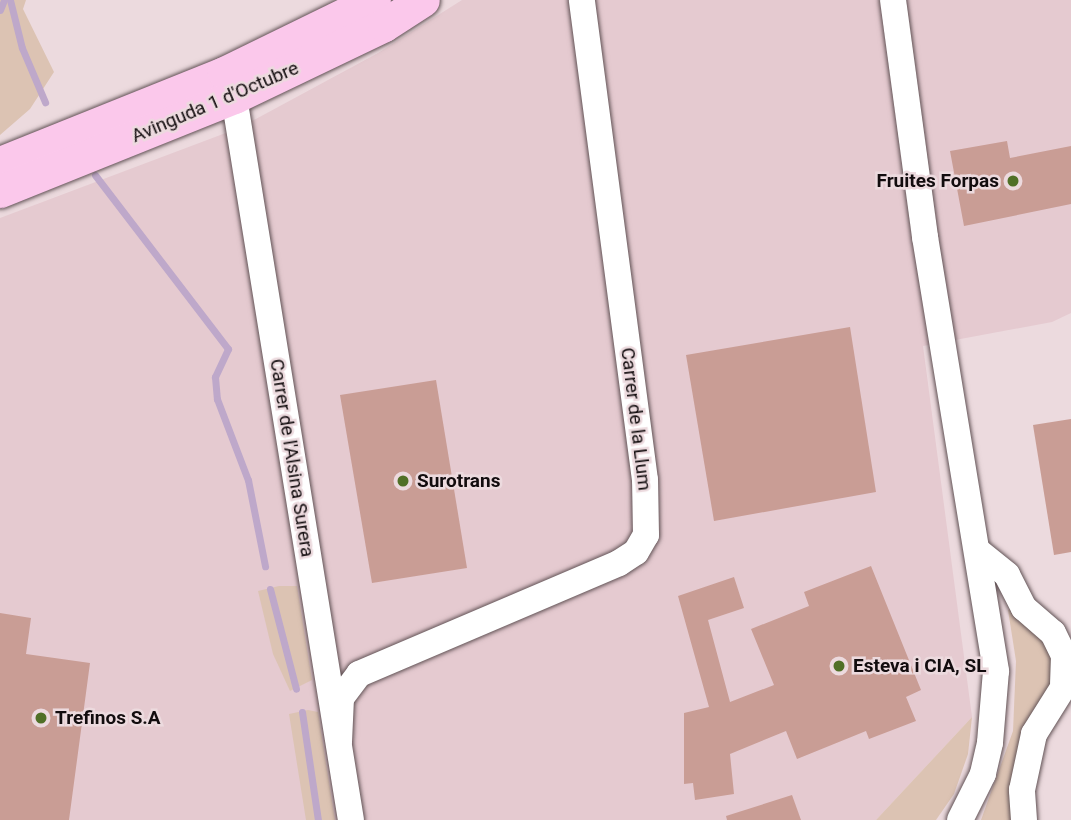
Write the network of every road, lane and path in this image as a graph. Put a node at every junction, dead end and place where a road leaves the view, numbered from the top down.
1 (374, 0) edge
2 (423, 0) edge
3 (582, 0) edge
4 (893, 0) edge
5 (229, 85) junction
6 (0, 163) edge
7 (0, 191) edge
8 (979, 552) junction
9 (318, 613) junction
10 (1036, 615) junction
11 (1071, 617) edge
12 (375, 668) junction
13 (1067, 679) edge
14 (339, 742) junction
15 (351, 820) edge
16 (960, 820) edge
17 (1024, 820) edge

1 - 5 main road, Avinguda 1 d'Octubre
2 - 5 main road, Avinguda 1 d'Octubre
3 - 12 street, Carrer de la Llum
4 - 8 street
5 - 6 main road, Avinguda 1 d'Octubre
5 - 7 main road, Avinguda 1 d'Octubre
5 - 9 street, Carrer de l'Alsina Surera
8 - 10 street
8 - 16 street
9 - 12 street
9 - 14 street, Carrer de l'Alsina Surera
10 - 11 street
10 - 13 street
12 - 14 street, Carrer de la Llum
13 - 17 street
14 - 15 street, Carrer de l'Alsina Surera

